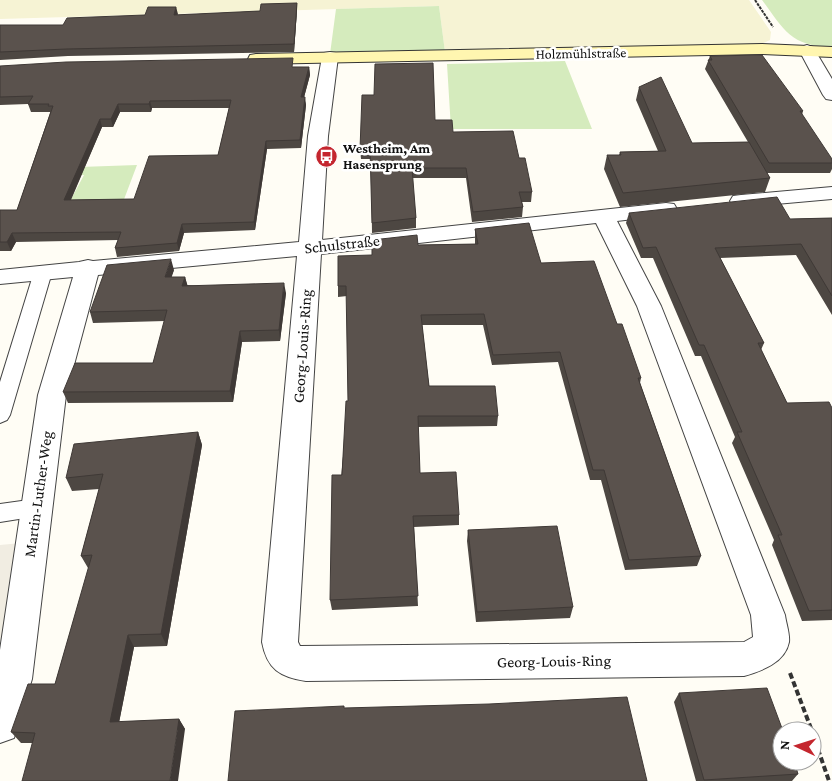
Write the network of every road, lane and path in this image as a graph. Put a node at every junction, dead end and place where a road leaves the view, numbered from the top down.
1 (807, 50) junction
2 (832, 52) edge
3 (330, 57) junction
4 (237, 60) edge
5 (832, 95) edge
6 (832, 193) edge
7 (725, 203) edge
8 (689, 207) edge
9 (603, 215) junction
10 (309, 248) junction
11 (88, 267) junction
12 (43, 272) junction
13 (0, 276) edge
14 (0, 415) edge
15 (36, 508) junction
16 (0, 513) edge
17 (771, 642) junction
18 (808, 721) edge
19 (0, 724) edge
20 (822, 761) edge
21 (829, 781) edge

1 - 2 main road, Holzmühlstraße
1 - 3 main road, Holzmühlstraße
1 - 5 street
3 - 4 main road, Holzmühlstraße
3 - 10 street, Georg-Louis-Ring
6 - 7 street
8 - 9 street, Schulstraße
9 - 10 street, Schulstraße
9 - 17 street
10 - 11 street, Schulstraße
10 - 17 street, Georg-Louis-Ring
11 - 12 street, Schulstraße
11 - 15 street, Martin-Luther-Weg
12 - 13 street, Schulstraße
12 - 14 lane
15 - 16 lane
15 - 19 street, Martin-Luther-Weg
17 - 18 path
20 - 21 path

